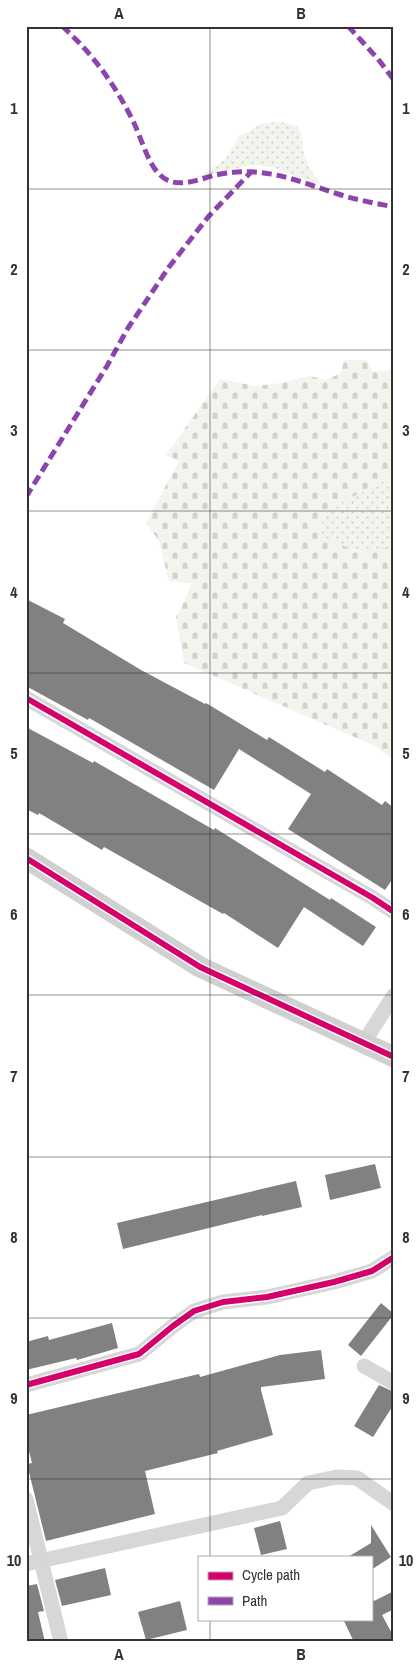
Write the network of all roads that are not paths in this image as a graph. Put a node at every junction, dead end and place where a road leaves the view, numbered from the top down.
1 (26, 698) edge
2 (26, 858) edge
3 (394, 912) edge
4 (394, 995) edge
5 (364, 1042) junction
6 (394, 1057) edge
7 (394, 1257) edge
8 (364, 1366) dead end
9 (394, 1383) edge
10 (26, 1384) edge
11 (26, 1499) edge
12 (394, 1504) edge
13 (34, 1562) edge
14 (61, 1642) edge

1 - 3 street
2 - 5 street
4 - 5 street
5 - 6 street
7 - 10 street
8 - 9 street
11 - 13 street
12 - 13 street
13 - 14 street

